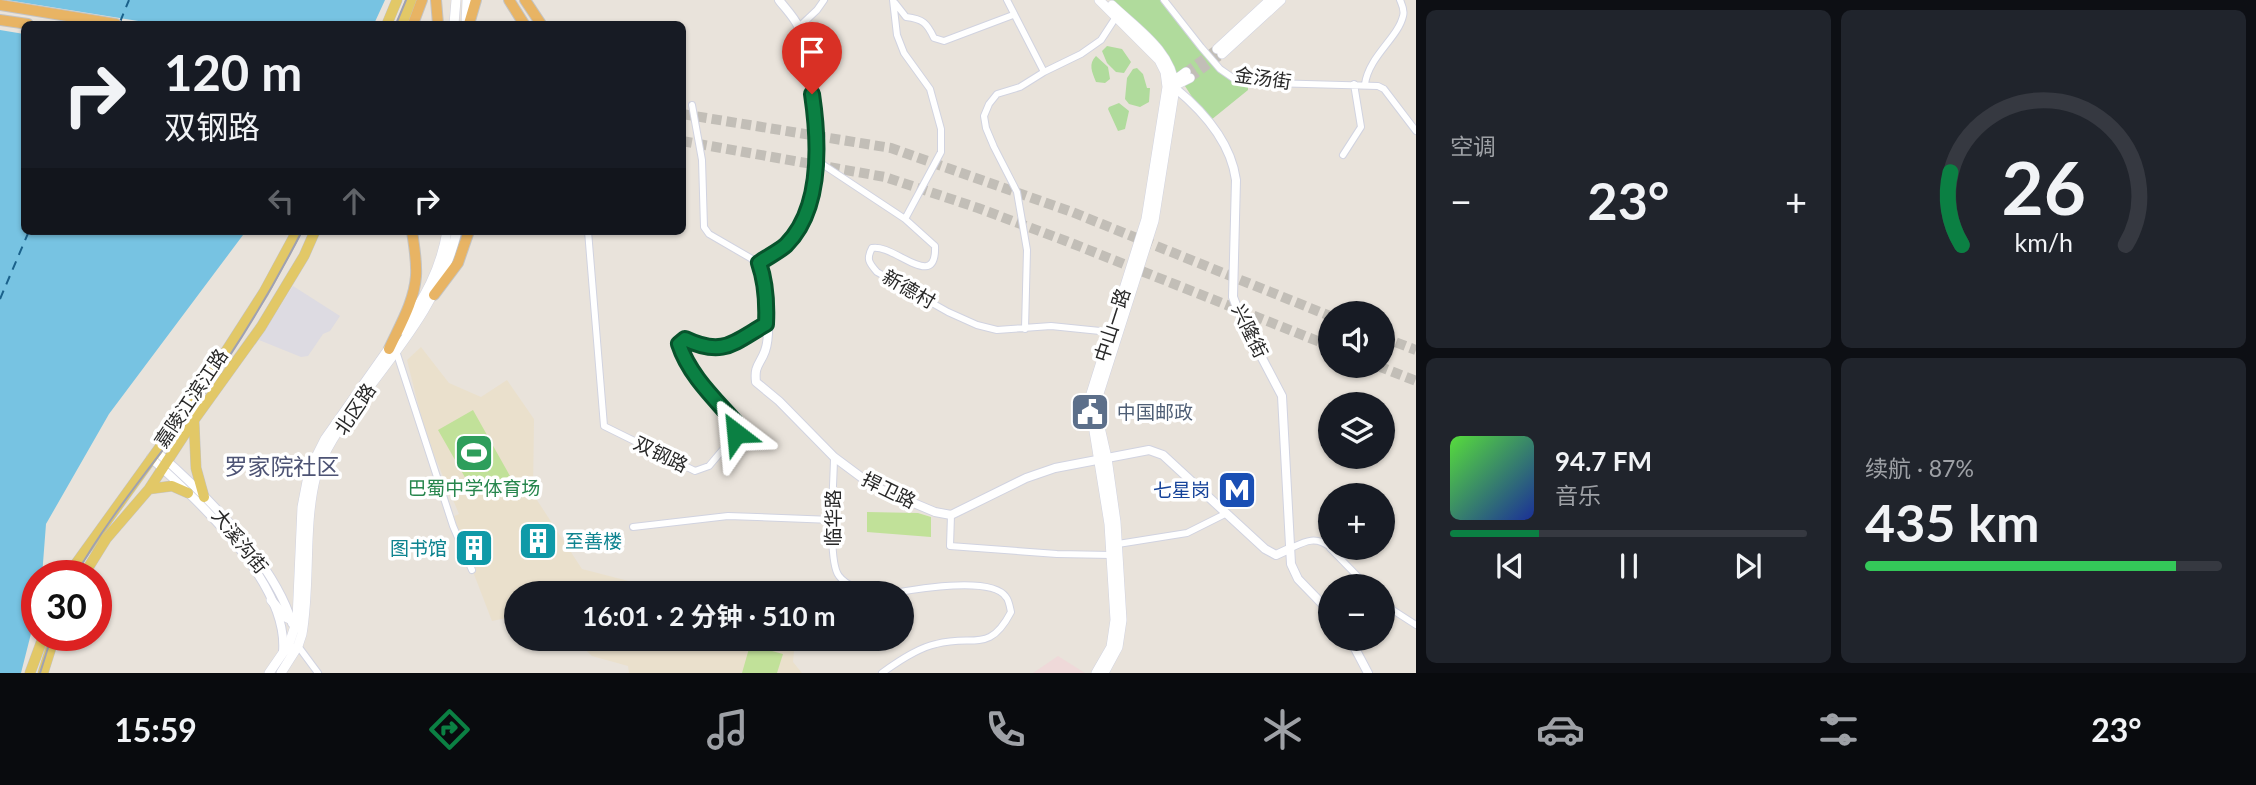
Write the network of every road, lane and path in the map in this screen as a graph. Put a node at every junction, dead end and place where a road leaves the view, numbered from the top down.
1 (397, 0) edge
2 (411, 0) edge
3 (422, 0) edge
4 (436, 0) edge
5 (456, 0) edge
6 (467, 0) edge
7 (476, 0) edge
8 (509, 0) edge
9 (525, 0) edge
10 (779, 0) edge
11 (824, 0) edge
12 (1007, 0) edge
13 (1098, 0) edge
14 (1107, 0) edge
15 (1164, 0) edge
16 (1263, 0) edge
17 (1400, 0) edge
18 (894, 1) edge
19 (1275, 1) edge
20 (0, 5) edge
21 (1013, 15) junction
22 (1116, 17) junction
23 (0, 20) edge
24 (98, 21) edge
25 (388, 21) edge
26 (403, 21) edge
27 (414, 21) edge
28 (438, 21) edge
29 (454, 21) edge
30 (467, 21) edge
31 (468, 21) edge
32 (522, 21) edge
33 (539, 21) edge
34 (21, 23) edge
35 (799, 27) junction
36 (1219, 52) tunnel mouth
37 (1044, 72) junction
38 (1188, 75) tunnel mouth
39 (1354, 84) junction
40 (1365, 84) junction
41 (1172, 85) junction
42 (692, 105) dead end
43 (1416, 131) edge
44 (1343, 155) dead end
45 (816, 160) junction
46 (905, 219) junction
47 (295, 235) edge
48 (313, 235) edge
49 (412, 235) edge
50 (446, 235) edge
51 (456, 235) edge
52 (468, 235) edge
53 (587, 235) edge
54 (759, 263) junction
55 (434, 295) junction
56 (766, 324) junction
57 (1025, 329) junction
58 (1111, 332) junction
59 (393, 350) junction
60 (194, 420) junction
61 (154, 455) junction
62 (834, 457) junction
63 (1103, 459) junction
64 (166, 466) junction
65 (149, 489) junction
66 (188, 493) junction
67 (204, 498) junction
68 (1224, 513) junction
69 (951, 515) junction
70 (833, 520) junction
71 (633, 527) dead end
72 (1318, 541) edge
73 (1118, 544) junction
74 (1289, 550) junction
75 (1112, 555) junction
76 (79, 560) edge
77 (93, 560) edge
78 (1342, 560) edge
79 (472, 570) dead end
80 (1355, 574) edge
81 (846, 581) edge
82 (914, 589) edge
83 (271, 600) junction
84 (1318, 600) edge
85 (306, 603) junction
86 (1395, 611) edge
87 (294, 621) junction
88 (1416, 625) edge
89 (294, 632) junction
90 (298, 646) junction
91 (38, 651) edge
92 (50, 651) edge
93 (1356, 651) edge
94 (283, 655) junction
95 (30, 673) edge
96 (43, 673) edge
97 (270, 673) edge
98 (281, 673) edge
99 (318, 673) edge
100 (882, 673) edge
101 (1096, 673) edge
102 (1104, 673) edge
103 (1368, 673) edge

1 - 25 main road
2 - 26 main road
3 - 27 highway
4 - 28 highway
5 - 29 main road
6 - 30 main road
7 - 31 highway
8 - 32 highway
9 - 33 highway
10 - 35 street
11 - 35 street
12 - 21 street
13 - 22 main road
14 - 41 main road
15 - 39 street, 金汤街
16 - 19 street
17 - 40 street
18 - 21 street
18 - 46 street
19 - 36 main road
20 - 24 highway
21 - 37 street
22 - 37 street
22 - 41 main road
23 - 34 highway
35 - 45 street
37 - 57 street
38 - 41 main road
39 - 40 street, 金汤街
39 - 44 street
40 - 43 street
41 - 58 main road, 中山一路
41 - 63 main road, 中山一路
41 - 74 street, 兴隆街
42 - 54 street
45 - 46 street, 新德村
45 - 54 street
46 - 57 street, 新德村
47 - 61 main road, 嘉陵江滨江路
48 - 60 main road, 嘉陵江滨江路
49 - 59 highway
50 - 59 main road, 北区路
51 - 55 main road, 北区路
52 - 55 highway
53 - 56 street, 双钢路
54 - 56 street
55 - 59 main road, 北区路
56 - 62 street, 捍卫路
57 - 58 street, 新德村
58 - 63 main road, 中山一路
59 - 79 street
59 - 85 main road, 北区路
59 - 87 main road, 北区路
60 - 64 main road, 嘉陵江滨江路
60 - 67 main road
61 - 64 street, 大溪沟街
61 - 76 main road, 嘉陵江滨江路
62 - 69 street, 捍卫路
62 - 70 street, 临华路
63 - 68 street
63 - 69 street
63 - 73 main road, 中山一路
63 - 75 main road, 中山一路
64 - 65 main road, 嘉陵江滨江路
64 - 66 street, 大溪沟街
64 - 67 street, 大溪沟街
65 - 66 main road
65 - 77 main road, 嘉陵江滨江路
66 - 83 street, 大溪沟街
67 - 87 street, 大溪沟街
68 - 73 street
68 - 74 street
69 - 75 street
70 - 71 street
70 - 81 street, 临华路
72 - 74 street
73 - 102 main road, 中山一路
74 - 84 street, 兴隆街
75 - 101 main road, 中山一路
78 - 80 street
82 - 100 street
83 - 87 main road
83 - 94 street, 大溪沟街
85 - 87 main road
85 - 90 main road, 北区路
86 - 88 street
87 - 89 main road, 北区路
89 - 90 street
89 - 94 main road, 北区路
90 - 98 main road, 北区路
90 - 99 street
91 - 95 main road
92 - 96 main road
93 - 103 street
94 - 97 main road, 北区路

